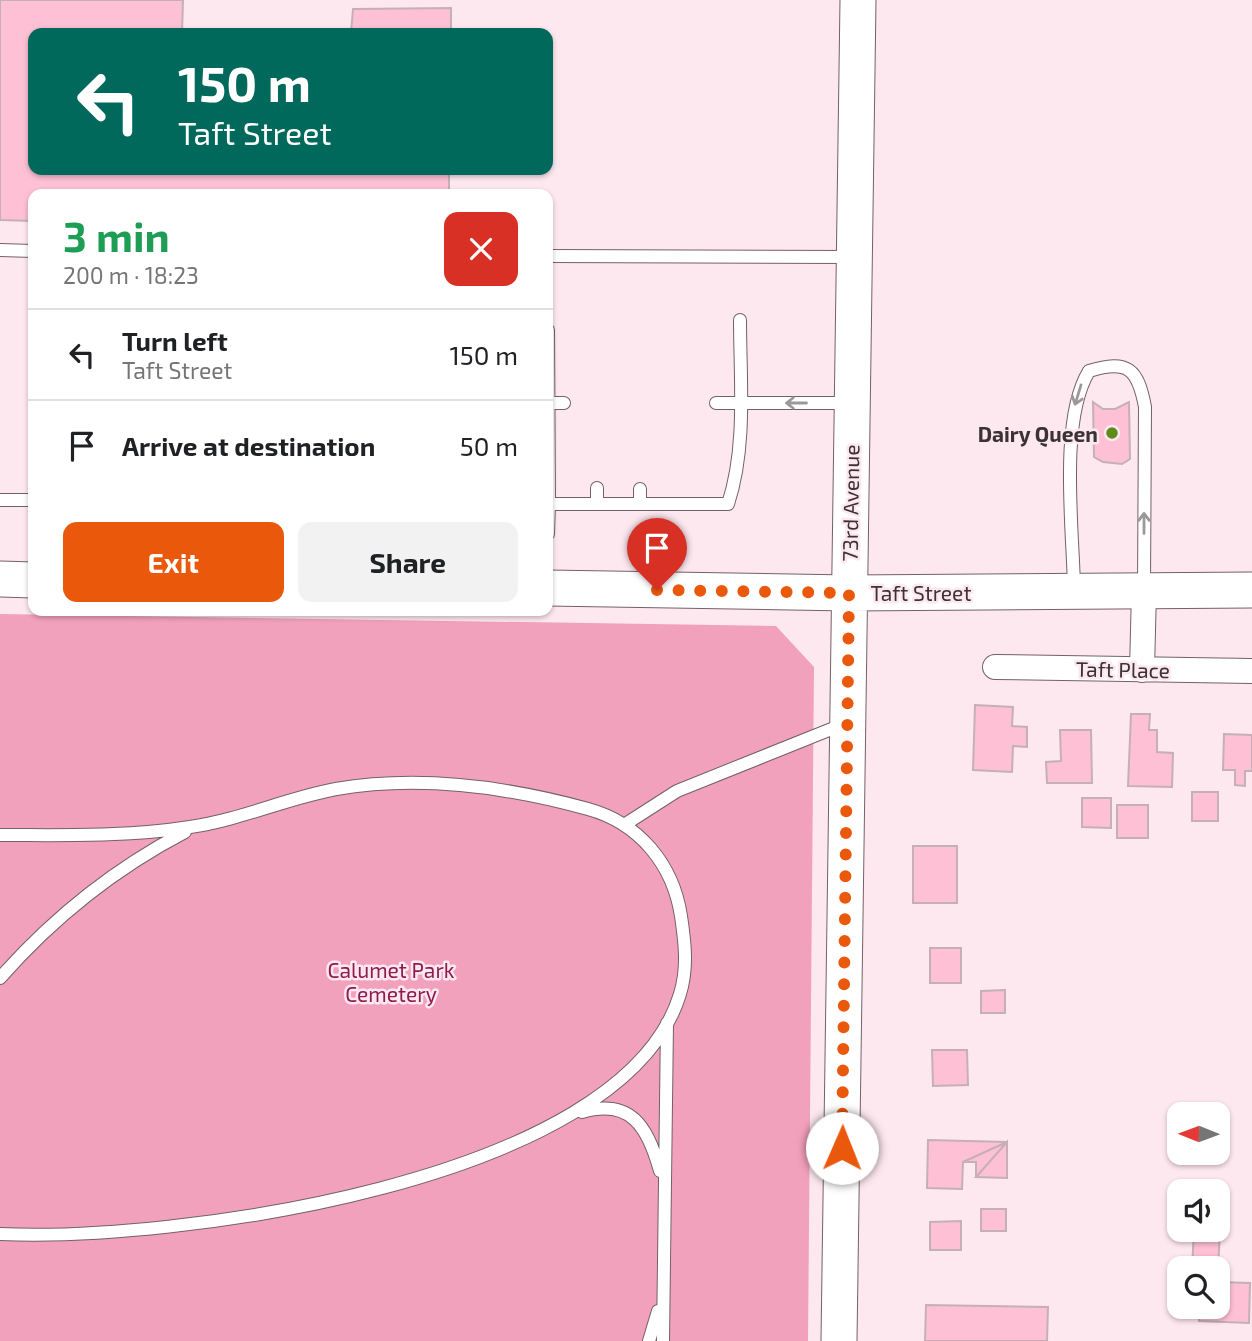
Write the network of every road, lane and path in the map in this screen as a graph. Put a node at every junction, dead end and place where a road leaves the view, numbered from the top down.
1 (858, 0) edge
2 (0, 250) edge
3 (28, 251) edge
4 (553, 256) edge
5 (854, 257) junction
6 (740, 320) dead end
7 (565, 402) dead end
8 (740, 402) junction
9 (553, 403) edge
10 (716, 403) dead end
11 (852, 403) junction
12 (597, 488) dead end
13 (640, 489) dead end
14 (680, 490) dead end
15 (0, 500) edge
16 (28, 500) edge
17 (597, 503) junction
18 (553, 504) edge
19 (640, 504) junction
20 (680, 504) junction
21 (0, 579) edge
22 (28, 580) edge
23 (553, 588) edge
24 (1252, 590) edge
25 (1074, 591) junction
26 (1144, 591) junction
27 (849, 593) junction
28 (995, 667) dead end
29 (1142, 670) junction
30 (1252, 671) edge
31 (847, 723) junction
32 (624, 825) junction
33 (194, 827) junction
34 (0, 835) edge
35 (0, 978) edge
36 (667, 1023) junction
37 (572, 1115) junction
38 (663, 1185) junction
39 (0, 1234) edge
40 (662, 1301) junction
41 (649, 1341) edge
42 (663, 1341) edge
43 (839, 1341) edge

1 - 5 street, 73rd Avenue
2 - 3 lane
4 - 5 lane
5 - 11 street, 73rd Avenue
6 - 8 lane
7 - 9 lane
8 - 10 lane
11 -> 8 lane
8 - 20 lane
11 - 27 street, 73rd Avenue
12 - 17 lane
13 - 19 lane
14 - 20 lane
15 - 16 lane
17 - 18 lane
17 - 19 lane
19 - 20 lane
21 - 22 street
23 - 27 street, Taft Street
24 - 26 street, Taft Street
25 - 26 street, Taft Street
26 -> 25 lane
25 - 27 street, Taft Street
26 - 29 street
27 - 31 street, 73rd Avenue
28 - 29 street, Taft Place
29 - 30 street, Taft Place
31 - 32 lane
31 - 43 street, 73rd Avenue
32 - 33 lane
32 - 36 lane
33 - 34 lane
33 - 35 lane
36 - 37 lane
36 - 38 lane
37 - 38 lane
37 - 39 lane
38 - 40 lane
40 - 41 lane
40 - 42 lane

